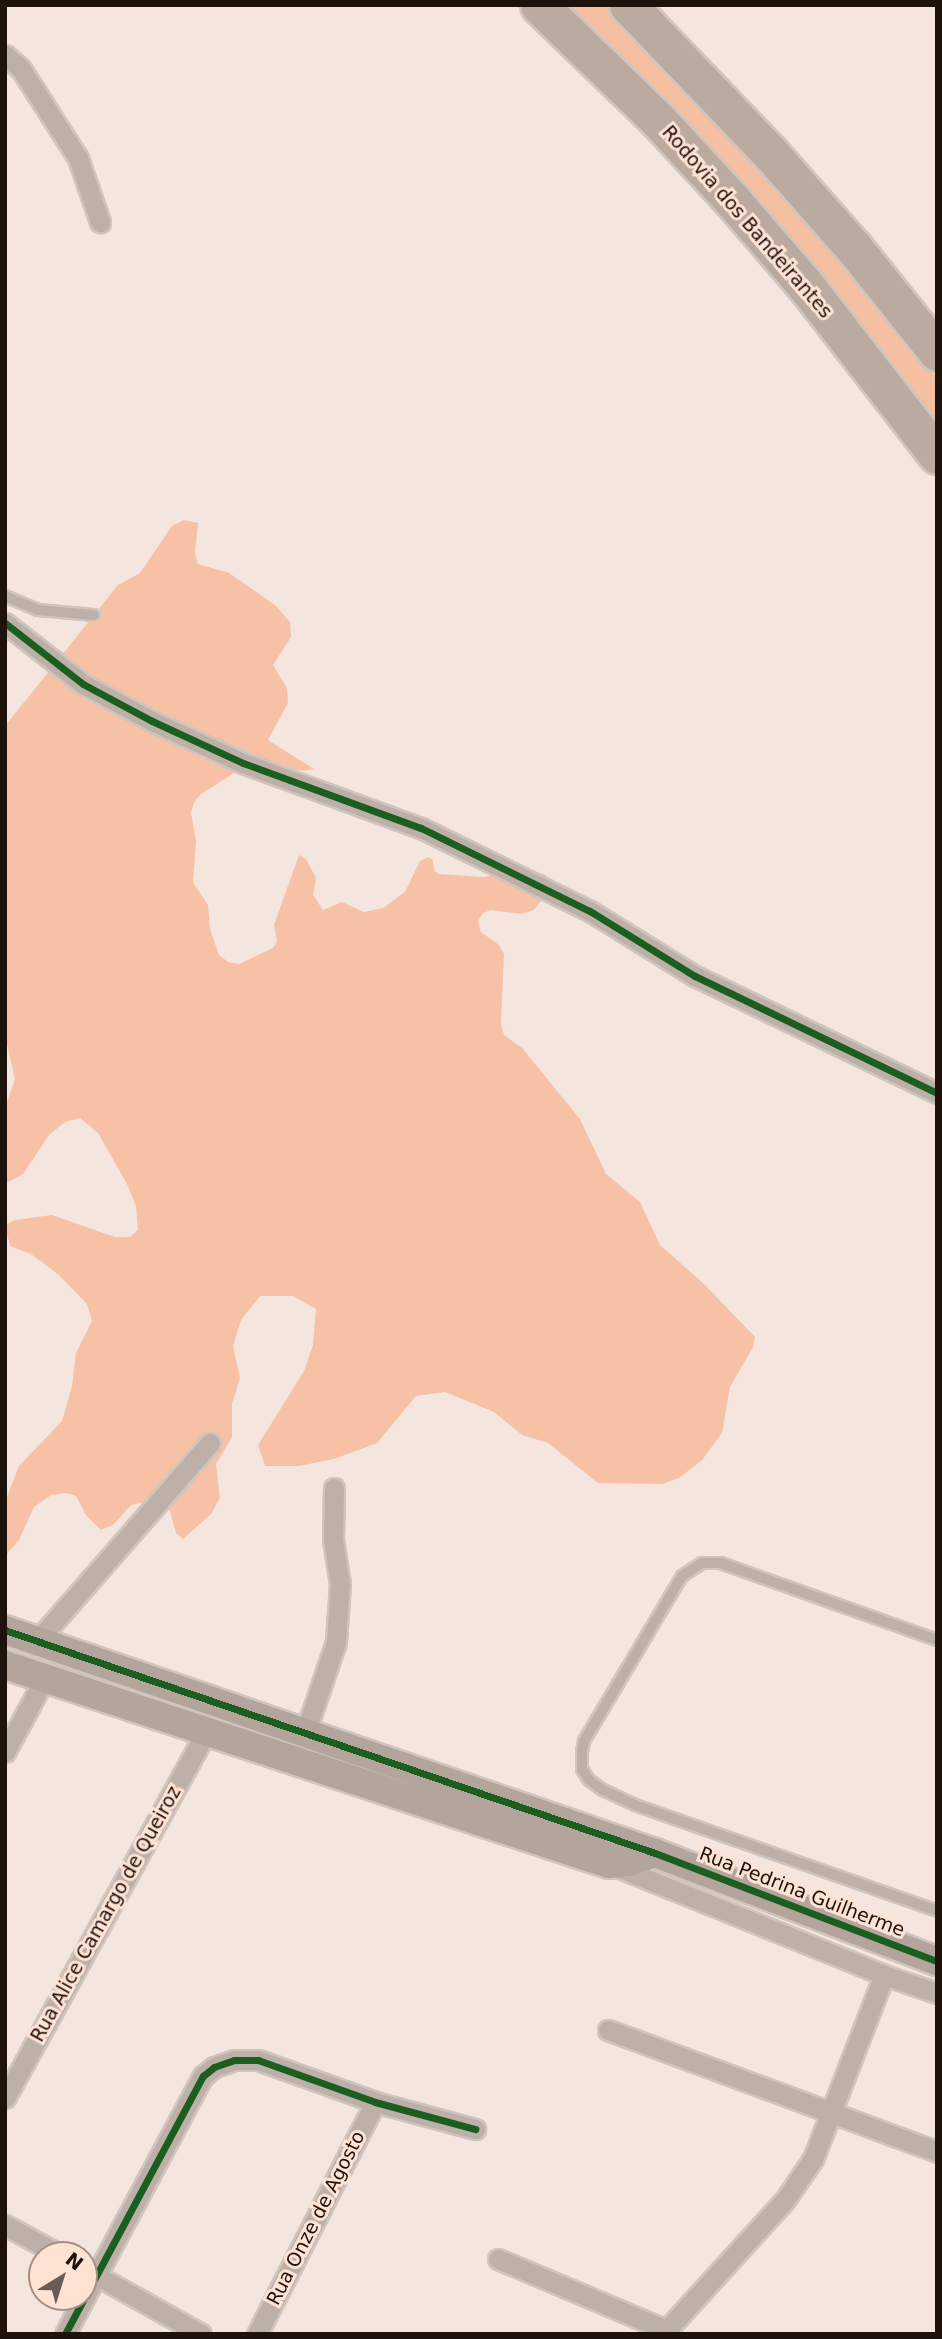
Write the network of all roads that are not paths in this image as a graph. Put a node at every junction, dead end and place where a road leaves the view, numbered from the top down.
1 (539, 5) edge
2 (628, 5) edge
3 (5, 55) edge
4 (100, 222) dead end
5 (937, 352) edge
6 (937, 455) edge
7 (5, 596) edge
8 (94, 615) dead end
9 (5, 623) edge
10 (937, 1093) edge
11 (210, 1443) dead end
12 (334, 1488) dead end
13 (5, 1630) edge
14 (937, 1640) edge
15 (37, 1641) junction
16 (5, 1665) edge
17 (46, 1676) junction
18 (207, 1730) junction
19 (305, 1733) junction
20 (5, 1752) edge
21 (608, 1855) junction
22 (937, 1911) edge
23 (937, 1961) edge
24 (884, 1975) junction
25 (937, 1993) edge
26 (608, 2030) dead end
27 (5, 2098) edge
28 (375, 2102) junction
29 (832, 2114) junction
30 (475, 2129) dead end
31 (937, 2152) edge
32 (5, 2225) edge
33 (34, 2241) edge
34 (98, 2258) edge
35 (498, 2259) dead end
36 (98, 2276) edge
37 (74, 2311) edge
38 (665, 2332) edge
39 (65, 2334) edge
40 (201, 2334) edge
41 (257, 2334) edge

1 - 6 highway, Rodovia dos Bandeirantes
2 - 5 highway
3 - 4 street
7 - 8 lane
9 - 10 street
11 - 15 street
12 - 19 street
13 - 15 street
14 - 22 lane
15 - 19 street
16 - 17 street
17 - 18 street
17 - 20 street
18 - 21 street
18 - 27 street, Rua Alice Camargo de Queiroz
19 - 21 street
21 - 23 street, Rua Pedrina Guilherme
21 - 24 street
24 - 25 street
24 - 29 street
26 - 29 street
28 - 30 street
28 - 34 street
28 - 41 street, Rua Onze de Agosto
29 - 31 street
29 - 38 street
32 - 33 street
35 - 38 street
36 - 40 street
37 - 39 street

